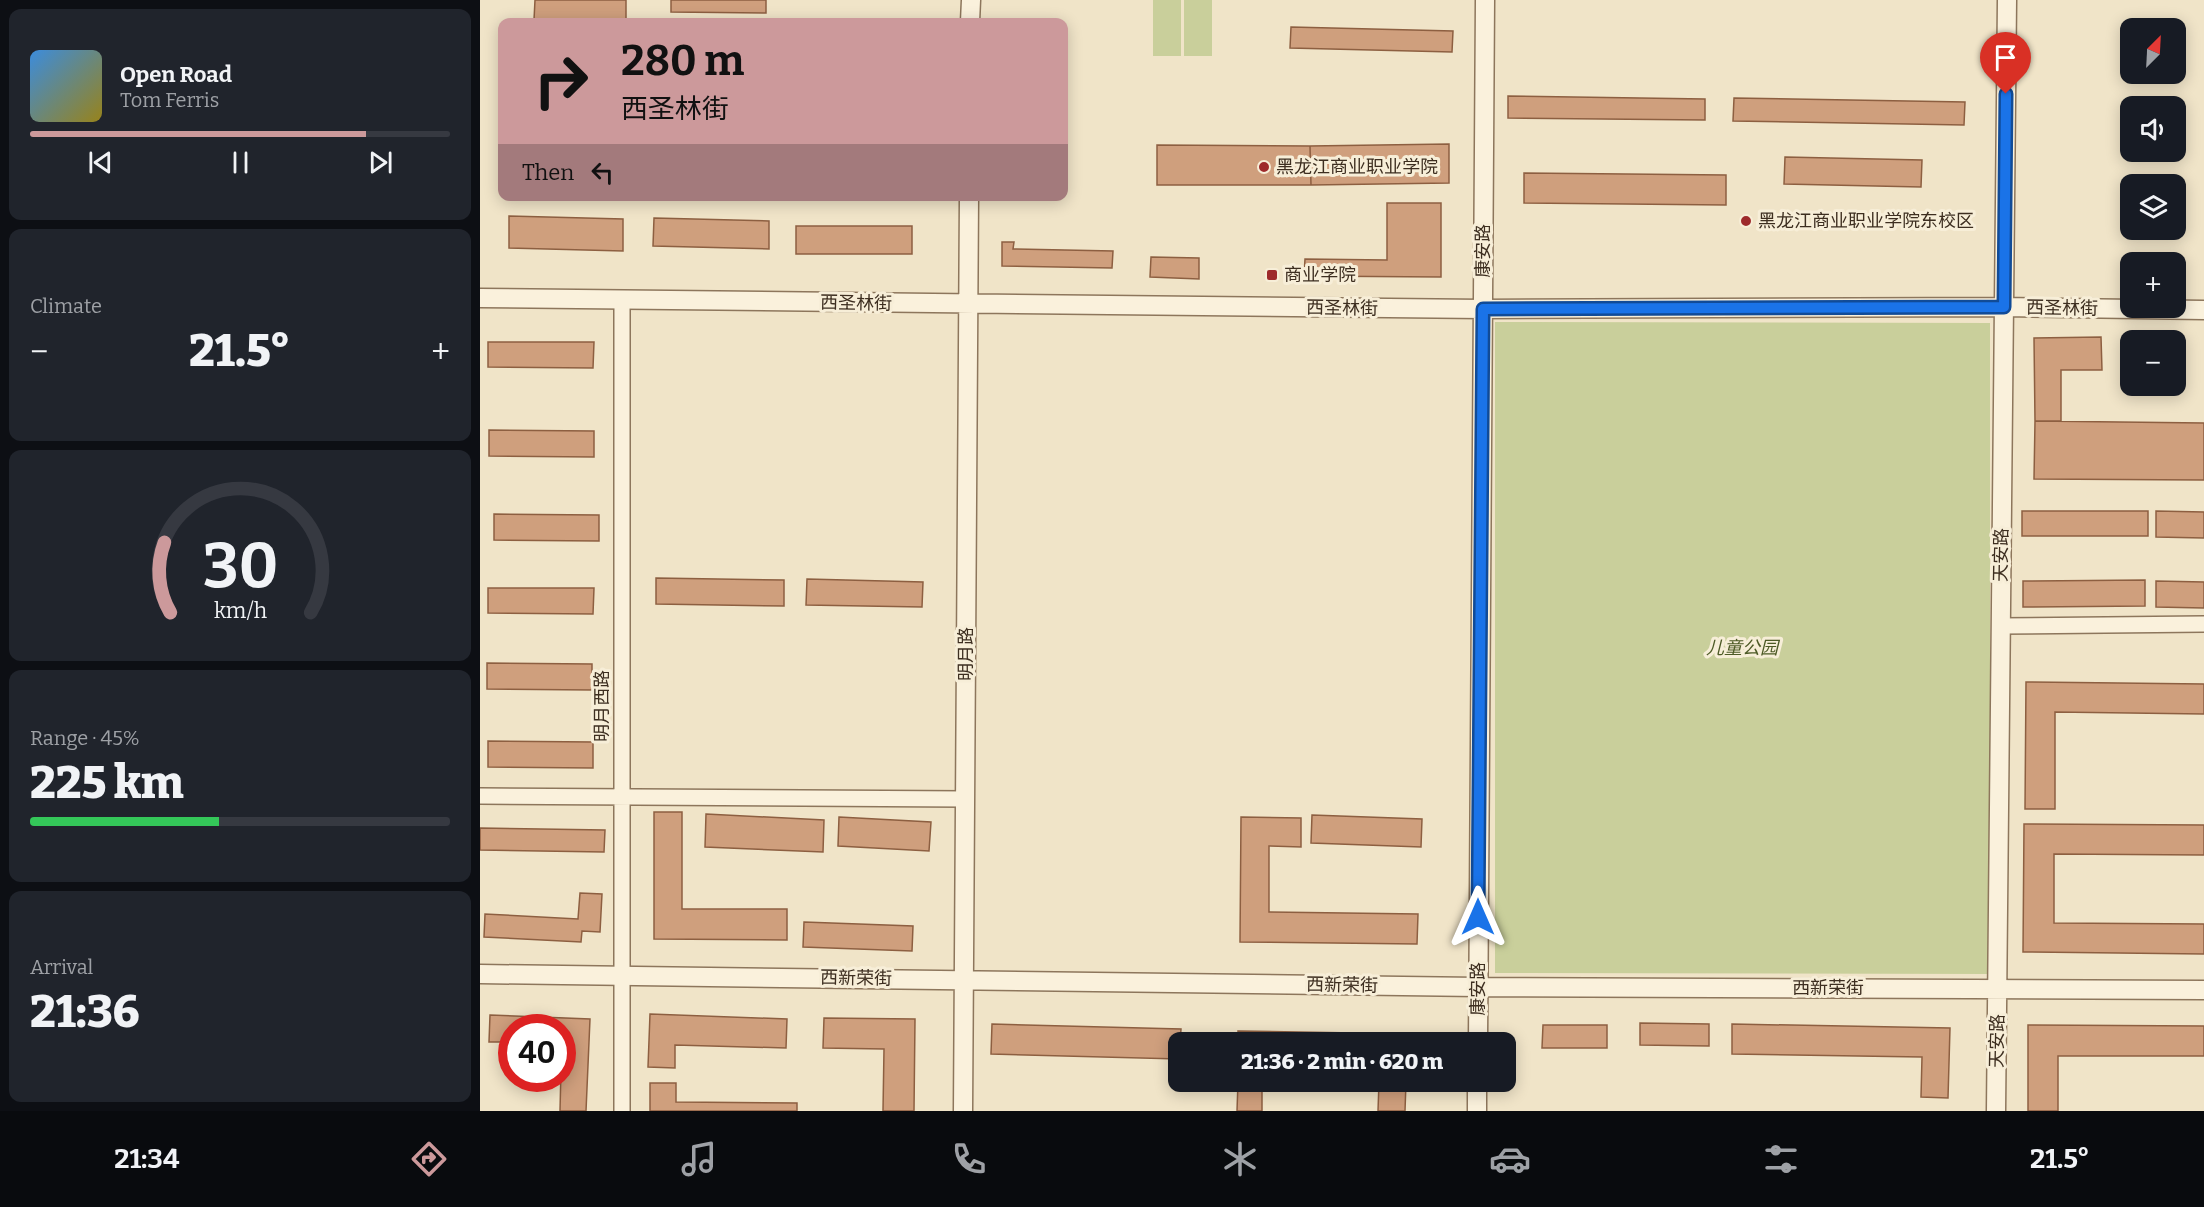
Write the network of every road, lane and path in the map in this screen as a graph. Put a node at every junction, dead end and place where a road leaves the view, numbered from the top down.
1 (971, 0) edge
2 (1485, 0) edge
3 (2007, 0) edge
4 (970, 18) edge
5 (969, 201) edge
6 (480, 298) edge
7 (622, 300) junction
8 (968, 304) junction
9 (2004, 307) junction
10 (1483, 309) junction
11 (2204, 310) edge
12 (2204, 624) edge
13 (2001, 626) junction
14 (480, 796) edge
15 (622, 797) junction
16 (965, 799) junction
17 (480, 974) edge
18 (622, 974) junction
19 (964, 980) junction
20 (1478, 987) junction
21 (1997, 989) junction
22 (2204, 990) edge
23 (1478, 1032) edge
24 (1477, 1092) edge
25 (622, 1111) edge
26 (963, 1111) edge
27 (1477, 1111) edge
28 (1996, 1111) edge

1 - 4 street
2 - 10 street, 康安路
3 - 9 street, 天安路
5 - 8 street, 明月路
6 - 7 street, 西圣林街
7 - 8 street, 西圣林街
7 - 15 street, 明月西路
8 - 10 street, 西圣林街
8 - 16 street, 明月路
9 - 10 street, 西圣林街
9 - 11 street, 西圣林街
9 - 13 street, 天安路
10 - 20 street, 康安路
12 - 13 street
13 - 21 street, 天安路
14 - 15 street
15 - 16 street
15 - 18 street, 明月西路
16 - 19 street, 明月路
17 - 18 street, 西新荣街
18 - 19 street, 西新荣街
18 - 25 street, 明月西路
19 - 20 street, 西新荣街
19 - 26 street, 明月路
20 - 21 street, 西新荣街
20 - 23 street, 康安路
21 - 22 street, 西新荣街
21 - 28 street, 天安路
24 - 27 street

